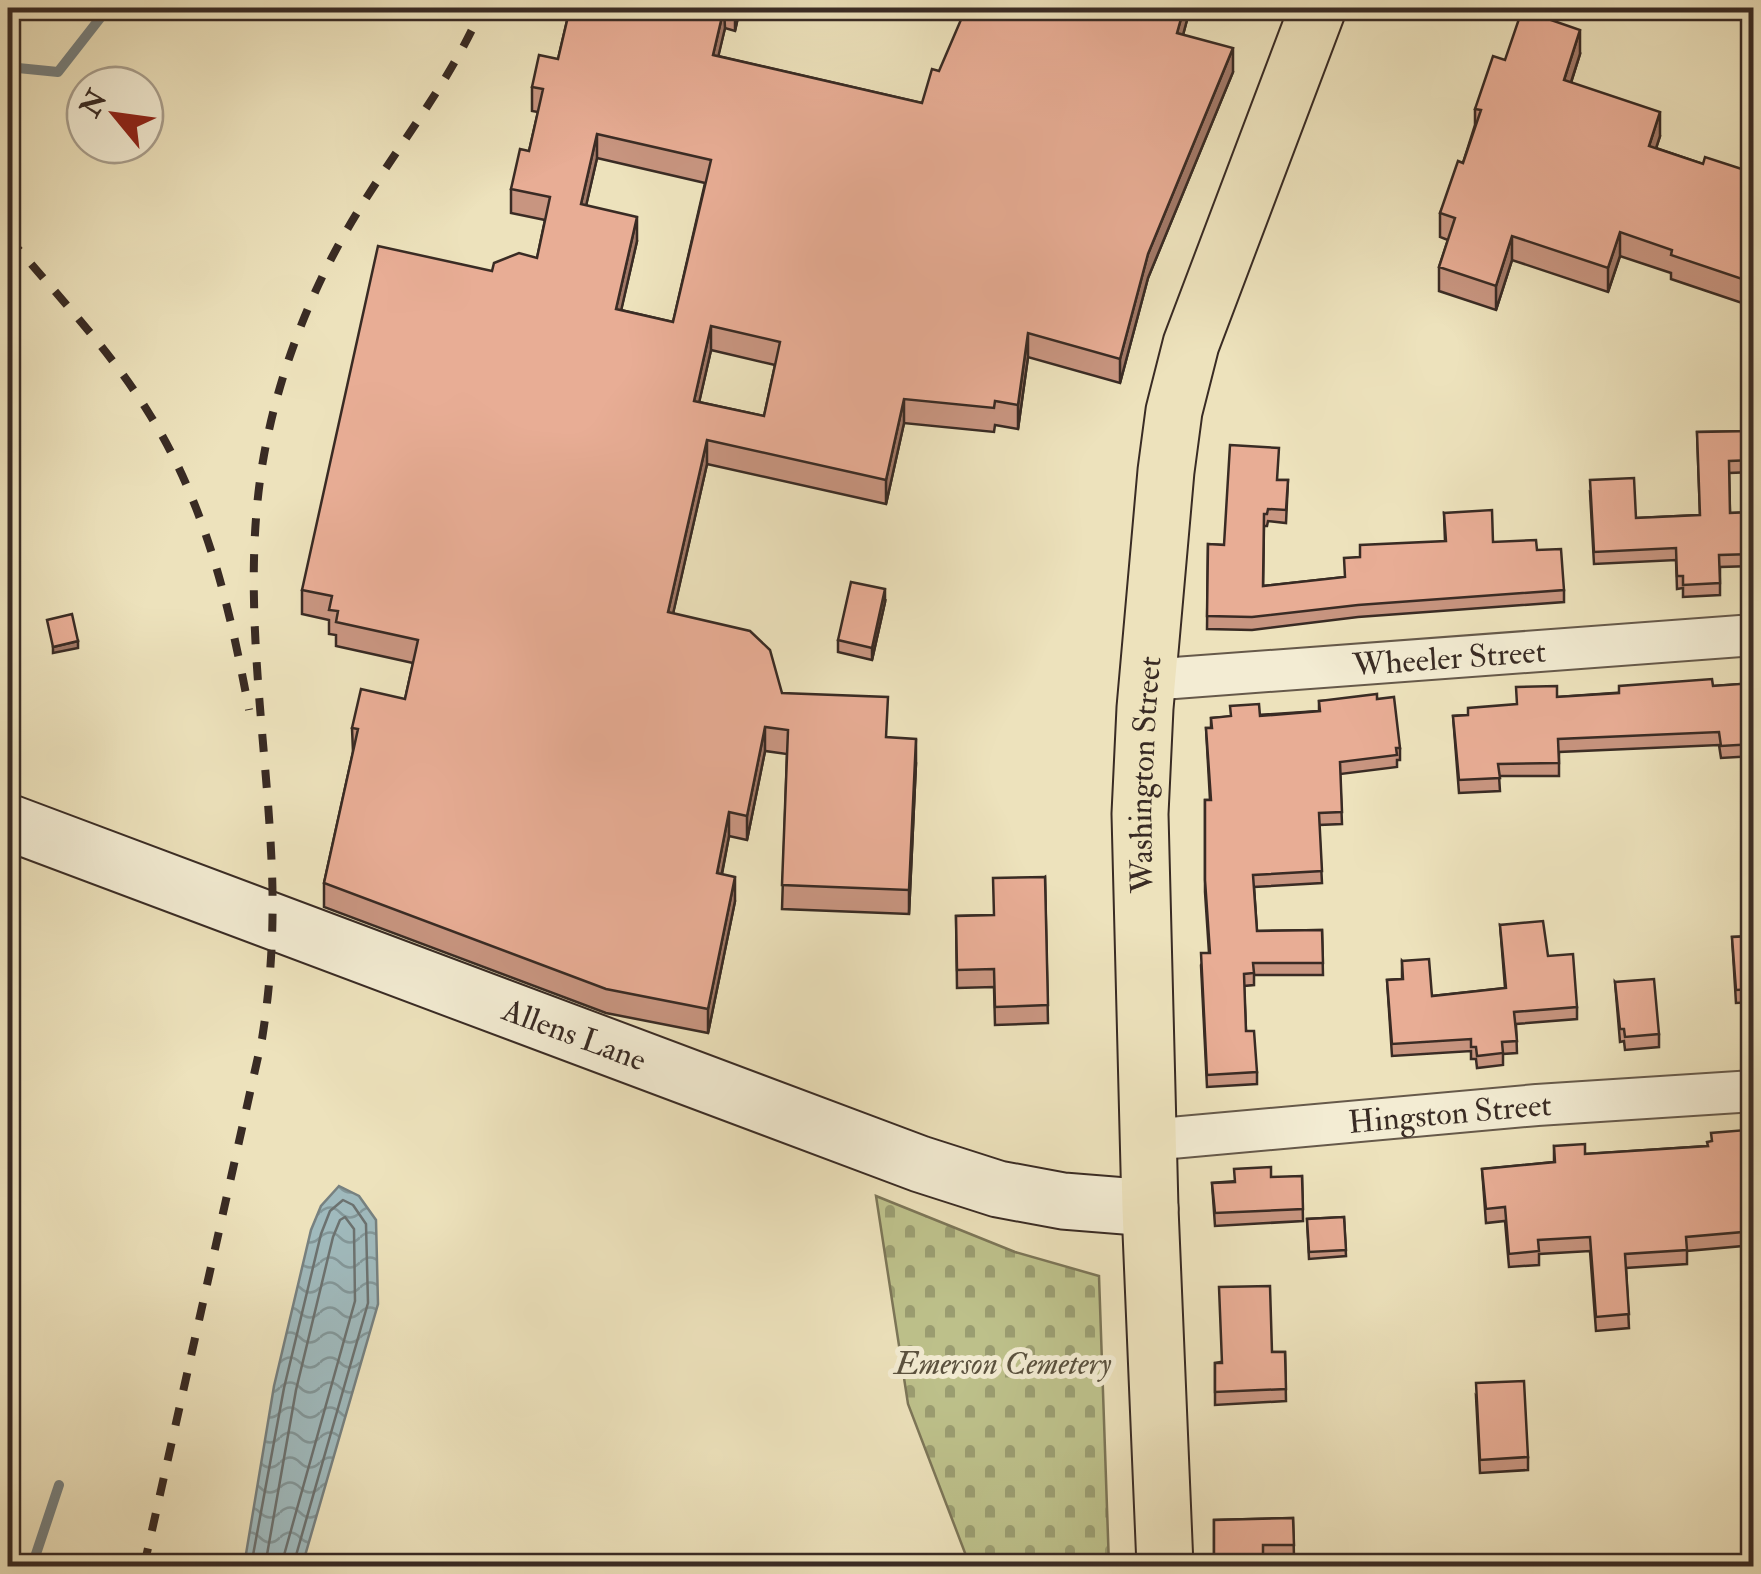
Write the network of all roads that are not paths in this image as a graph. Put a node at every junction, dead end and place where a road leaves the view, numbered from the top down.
1 (1318, 8) edge
2 (1754, 635) edge
3 (1148, 680) junction
4 (8, 822) edge
5 (1754, 1091) edge
6 (1148, 1140) junction
7 (1150, 1208) junction
8 (1165, 1566) edge

1 - 3 main road, Washington Street
2 - 3 street, Wheeler Street
3 - 6 main road, Washington Street
4 - 7 street, Allens Lane
5 - 6 street, Hingston Street
6 - 7 main road, Washington Street
7 - 8 main road, Washington Street

